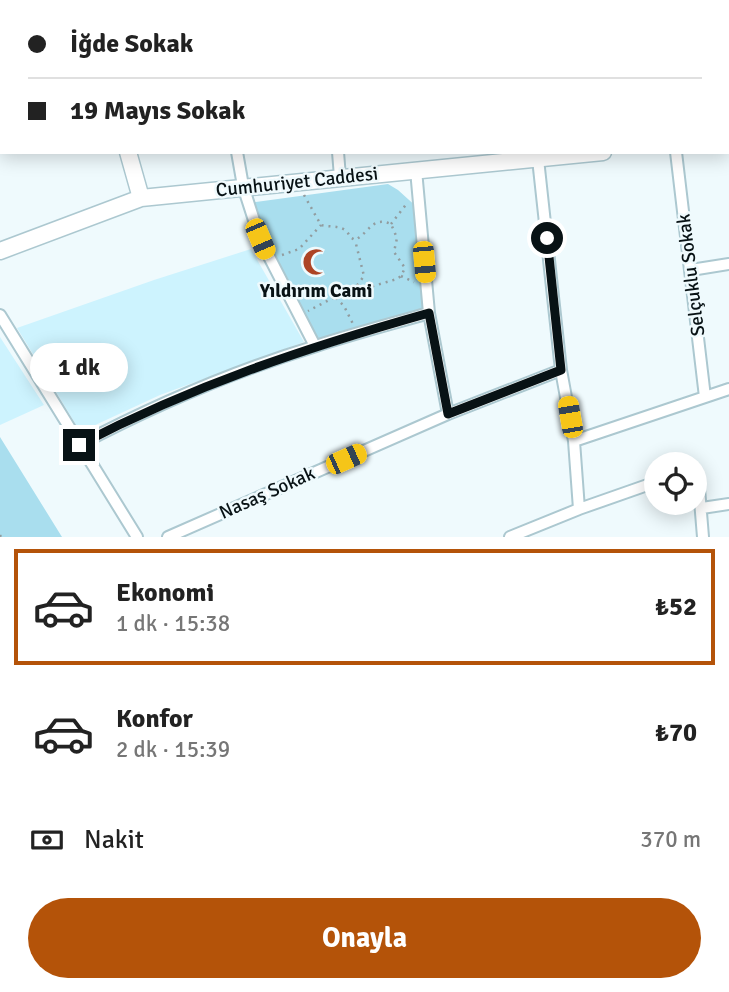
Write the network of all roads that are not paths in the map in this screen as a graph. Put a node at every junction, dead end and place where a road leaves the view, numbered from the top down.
1 (129, 154) edge
2 (237, 154) edge
3 (338, 154) edge
4 (584, 154) edge
5 (676, 154) edge
6 (538, 159) junction
7 (416, 170) junction
8 (340, 177) junction
9 (243, 186) junction
10 (141, 198) junction
11 (0, 251) edge
12 (729, 264) edge
13 (691, 270) junction
14 (429, 313) junction
15 (0, 315) edge
16 (315, 346) junction
17 (561, 370) junction
18 (729, 389) edge
19 (705, 397) junction
20 (448, 414) junction
21 (574, 441) junction
22 (79, 445) junction
23 (644, 486) edge
24 (729, 503) edge
25 (707, 507) edge
26 (579, 509) junction
27 (702, 515) edge
28 (137, 537) edge
29 (168, 537) edge
30 (510, 537) edge
31 (703, 537) edge

1 - 10 street
2 - 9 street
3 - 8 street
4 - 6 street, Cumhuriyet Caddesi
5 - 13 street, Selçuklu Sokak
6 - 7 street, Cumhuriyet Caddesi
6 - 17 street
7 - 8 street, Cumhuriyet Caddesi
7 - 14 street
8 - 9 street, Cumhuriyet Caddesi
9 - 10 street, Cumhuriyet Caddesi
9 - 16 street
10 - 11 street, Cumhuriyet Caddesi
12 - 13 street
13 - 19 street, Selçuklu Sokak
14 - 16 street
14 - 20 street
15 - 22 street
16 - 22 street
17 - 20 street, Nasaş Sokak
17 - 21 street
18 - 19 street
19 - 21 street
20 - 29 street, Nasaş Sokak
21 - 26 street
22 - 28 street
23 - 26 street
24 - 25 street
26 - 30 street
27 - 31 street

